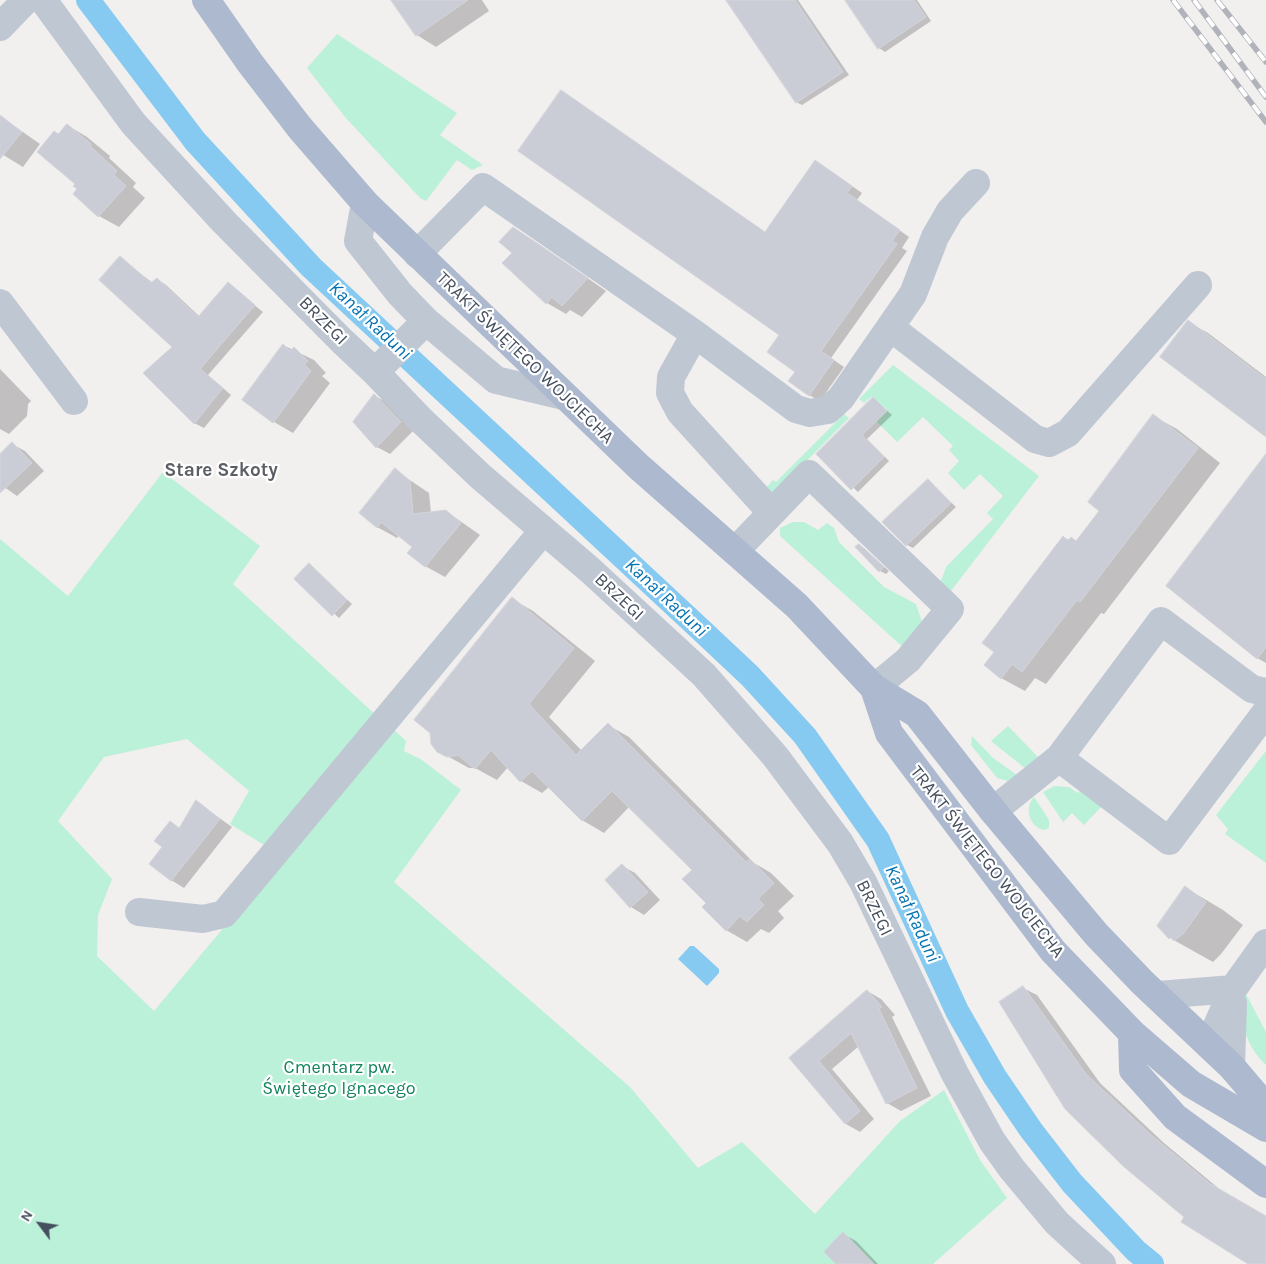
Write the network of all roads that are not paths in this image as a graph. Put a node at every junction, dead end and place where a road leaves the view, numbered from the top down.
1 (26, 0) edge
2 (43, 0) edge
3 (206, 0) edge
4 (0, 27) edge
5 (976, 183) dead end
6 (365, 203) junction
7 (417, 254) junction
8 (1198, 285) dead end
9 (0, 303) edge
10 (890, 327) junction
11 (418, 329) junction
12 (695, 334) junction
13 (379, 368) junction
14 (563, 396) junction
15 (74, 401) dead end
16 (771, 512) junction
17 (543, 531) junction
18 (735, 551) junction
19 (874, 688) junction
20 (1266, 692) edge
21 (1266, 712) edge
22 (1059, 758) junction
23 (993, 811) junction
24 (139, 912) dead end
25 (1266, 943) edge
26 (1233, 989) junction
27 (1158, 995) junction
28 (1132, 1033) junction
29 (1209, 1044) junction
30 (1231, 1066) junction
31 (1191, 1084) junction
32 (1266, 1107) edge
33 (1174, 1117) junction
34 (1266, 1128) edge
35 (1266, 1184) edge
36 (1090, 1260) edge

1 - 4 street
2 - 13 street, BRZEGI
3 - 6 main road, TRAKT ŚWIĘTEGO WOJCIECHA
5 - 10 street
6 - 7 main road, TRAKT ŚWIĘTEGO WOJCIECHA
6 - 11 street
7 - 12 street
7 - 14 main road, TRAKT ŚWIĘTEGO WOJCIECHA
8 - 10 street
9 - 15 street
10 - 12 street
11 - 13 street
11 - 14 street
12 - 16 street
13 - 17 street, BRZEGI
14 - 18 main road, TRAKT ŚWIĘTEGO WOJCIECHA
16 - 18 street
16 - 19 street
17 - 24 street
17 - 36 street, BRZEGI
18 - 19 main road, TRAKT ŚWIĘTEGO WOJCIECHA
19 - 23 main road, TRAKT ŚWIĘTEGO WOJCIECHA
19 - 28 main road, TRAKT ŚWIĘTEGO WOJCIECHA
20 - 22 street
21 - 22 street
22 - 23 street
23 - 27 main road, TRAKT ŚWIĘTEGO WOJCIECHA
25 - 26 street
26 - 27 street
26 - 29 street
26 - 30 street
27 - 29 main road, TRAKT ŚWIĘTEGO WOJCIECHA
28 - 31 main road, TRAKT ŚWIĘTEGO WOJCIECHA
28 - 33 main road
29 - 30 main road, TRAKT ŚWIĘTEGO WOJCIECHA
29 - 31 main road
30 - 32 main road, TRAKT ŚWIĘTEGO WOJCIECHA
31 - 33 main road
31 - 34 main road, TRAKT ŚWIĘTEGO WOJCIECHA
33 - 35 main road

